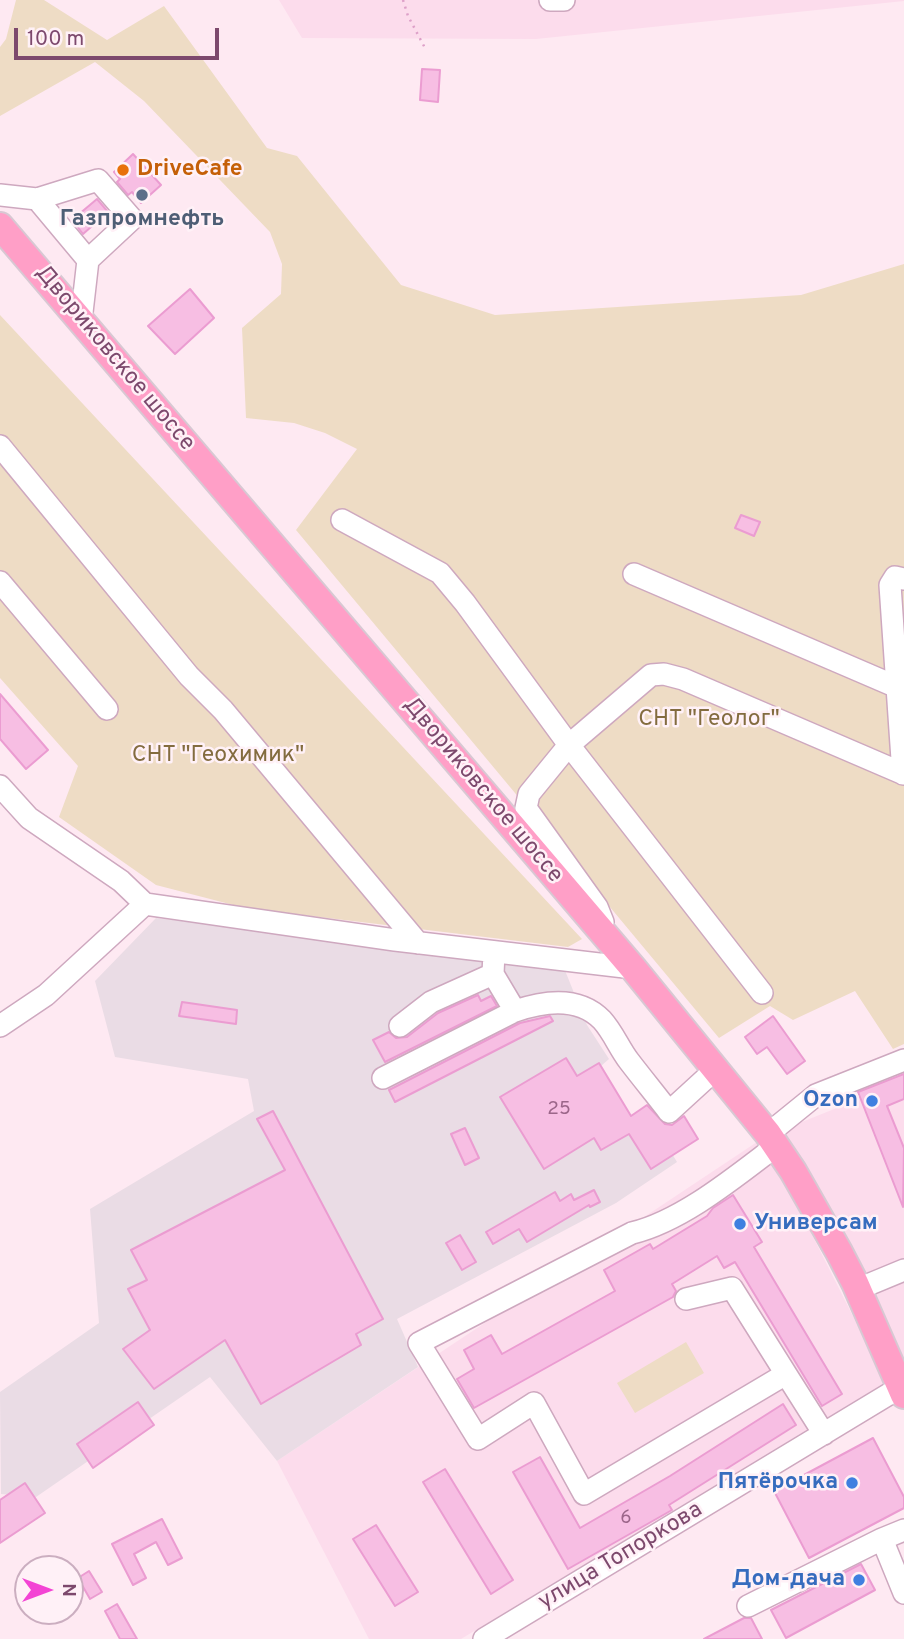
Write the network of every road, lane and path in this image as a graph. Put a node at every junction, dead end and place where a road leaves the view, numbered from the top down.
1 (403, 0) edge
2 (550, 0) edge
3 (564, 0) edge
4 (425, 48) dead end
5 (0, 195) edge
6 (37, 199) junction
7 (0, 226) edge
8 (88, 260) junction
9 (81, 321) junction
10 (0, 446) edge
11 (342, 520) dead end
12 (634, 574) dead end
13 (904, 579) edge
14 (0, 582) edge
15 (901, 689) edge
16 (107, 709) dead end
17 (569, 746) junction
18 (904, 774) edge
19 (0, 786) edge
20 (145, 904) junction
21 (610, 941) junction
22 (418, 943) junction
23 (494, 952) junction
24 (633, 968) junction
25 (493, 974) junction
26 (762, 993) dead end
27 (515, 1011) junction
28 (0, 1026) edge
29 (400, 1026) dead end
30 (904, 1060) edge
31 (716, 1069) junction
32 (383, 1078) dead end
33 (772, 1140) junction
34 (904, 1270) edge
35 (858, 1289) junction
36 (686, 1299) dead end
37 (786, 1374) junction
38 (903, 1389) edge
39 (824, 1434) junction
40 (904, 1530) edge
41 (882, 1539) junction
42 (904, 1593) edge
43 (748, 1606) dead end
44 (484, 1639) edge

1 - 4 path
2 - 3 street
5 - 6 street
6 - 8 street
6 - 8 street
7 - 9 main road, Двориковское шоссе
8 - 9 street
9 - 21 main road, Двориковское шоссе
10 - 22 street
11 - 17 street
12 - 15 street
13 - 15 street
14 - 16 street
15 - 18 street
17 - 18 street
17 - 21 street
17 - 26 street
19 - 20 street
20 - 22 street
20 - 28 street
21 - 24 main road, Двориковское шоссе
22 - 23 street
23 - 24 street
23 - 25 street
24 - 31 main road, Двориковское шоссе
25 - 27 street
25 - 29 street
27 - 31 street
27 - 32 street
30 - 33 street
31 - 33 main road, Двориковское шоссе
33 - 35 main road, Двориковское шоссе
33 - 37 street
34 - 35 street
35 - 38 main road, Двориковское шоссе
36 - 37 street
37 - 39 street
38 - 39 street, улица Топоркова
39 - 44 street, улица Топоркова
40 - 41 street
41 - 42 street
41 - 43 street

